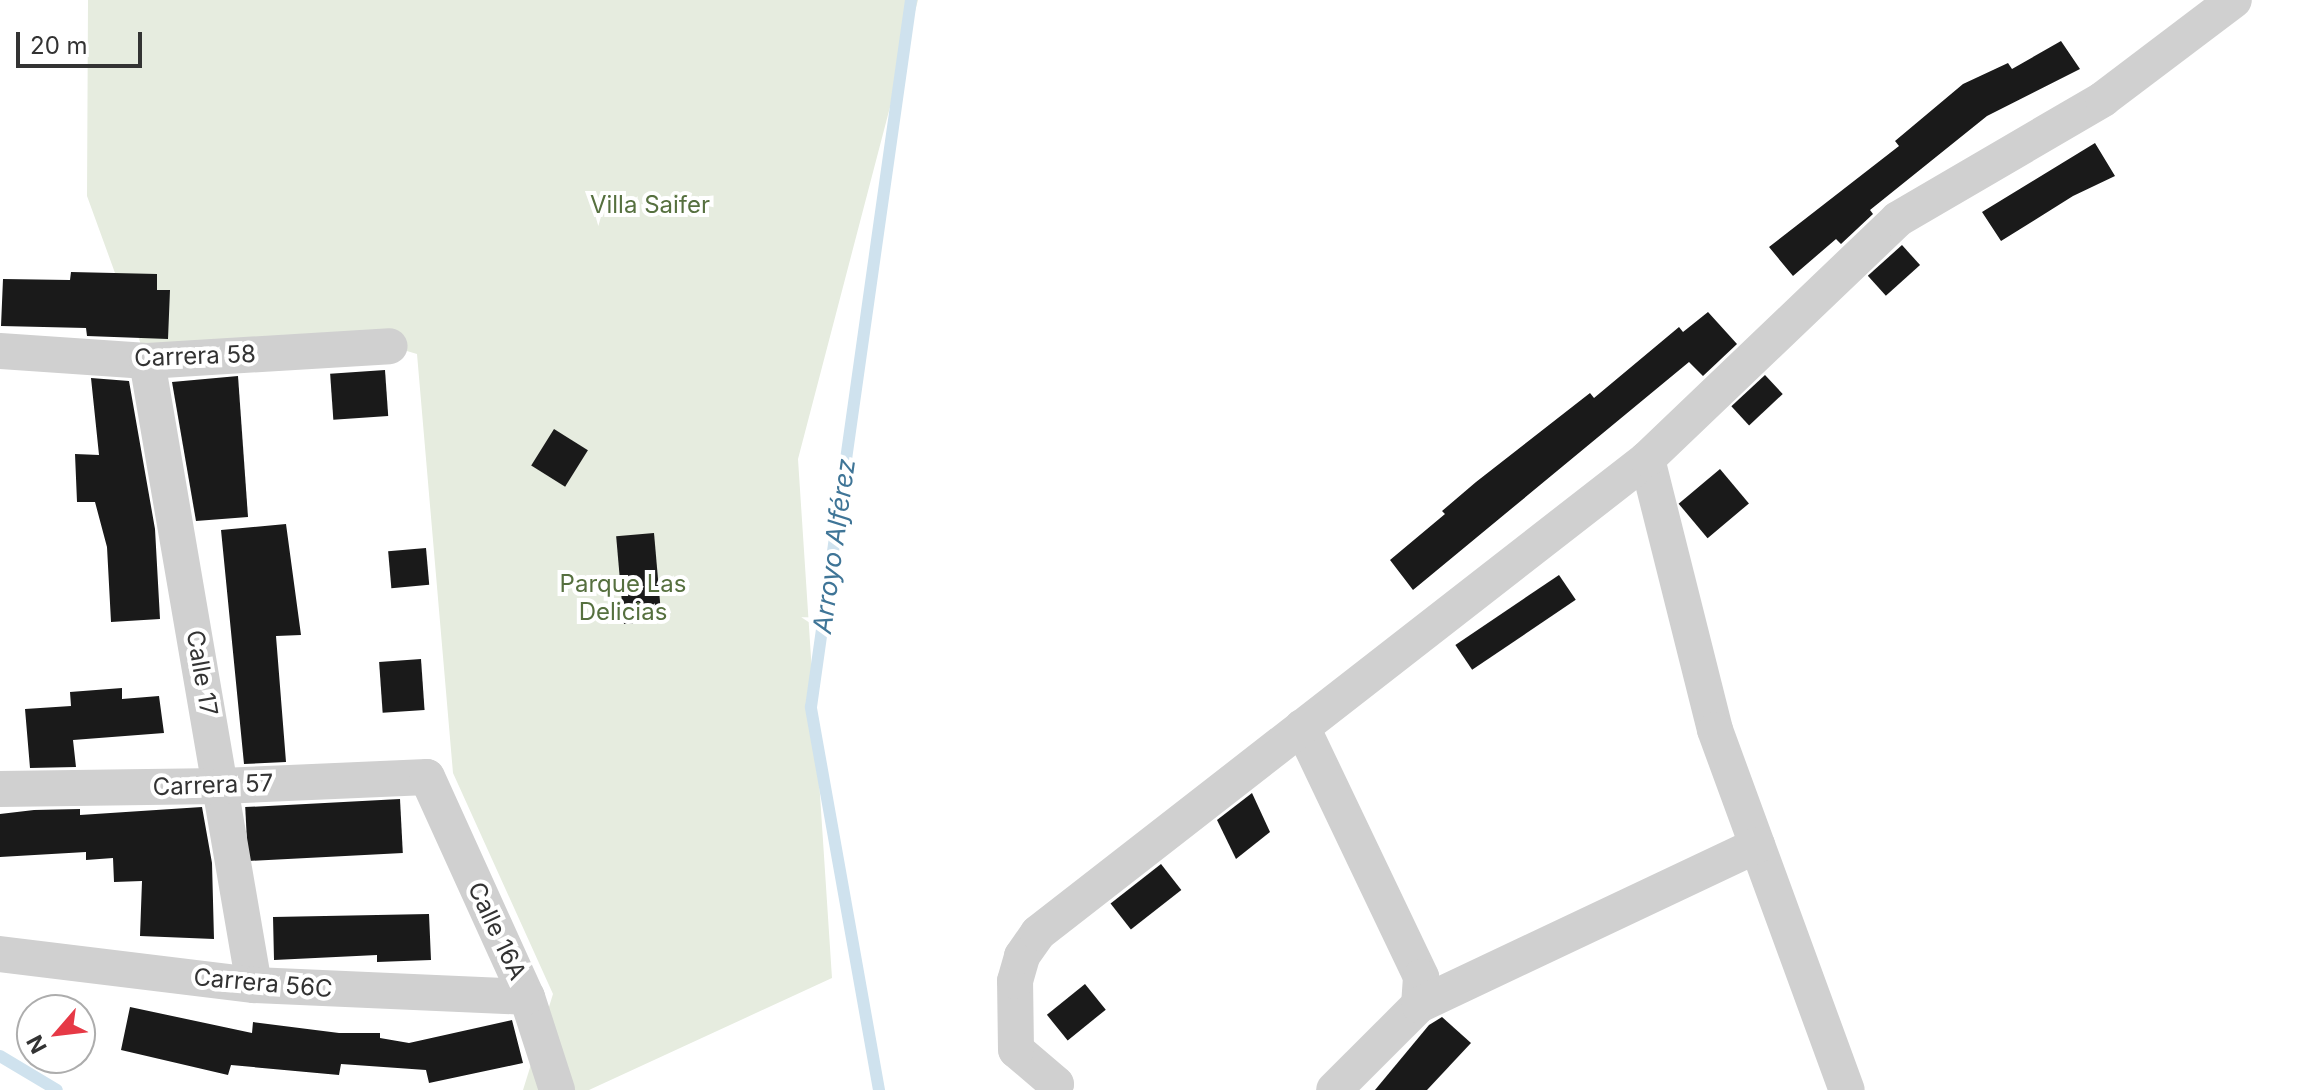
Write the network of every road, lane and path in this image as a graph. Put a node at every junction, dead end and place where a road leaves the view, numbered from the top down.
1 (2234, 0) edge
2 (390, 346) dead end
3 (0, 351) edge
4 (147, 361) junction
5 (1647, 459) junction
6 (1302, 727) junction
7 (427, 777) joint
8 (221, 786) junction
9 (0, 789) edge
10 (1757, 845) junction
11 (0, 954) edge
12 (254, 985) junction
13 (527, 997) junction
14 (1419, 1005) junction
15 (556, 1087) edge
16 (1054, 1090) edge
17 (1334, 1090) edge
18 (1847, 1090) edge

1 - 5 street
2 - 4 street, Carrera 58
3 - 4 street, Carrera 58
4 - 8 street, Calle 17
5 - 6 street
5 - 10 street
6 - 14 street
6 - 16 street
7 - 8 street, Carrera 57
7 - 13 street, Calle 16A
8 - 9 street, Carrera 57
8 - 12 street, Calle 17
10 - 14 street
10 - 18 street
11 - 12 street, Carrera 56C
12 - 13 street, Carrera 56C
13 - 15 street, Calle 16A
14 - 17 street

